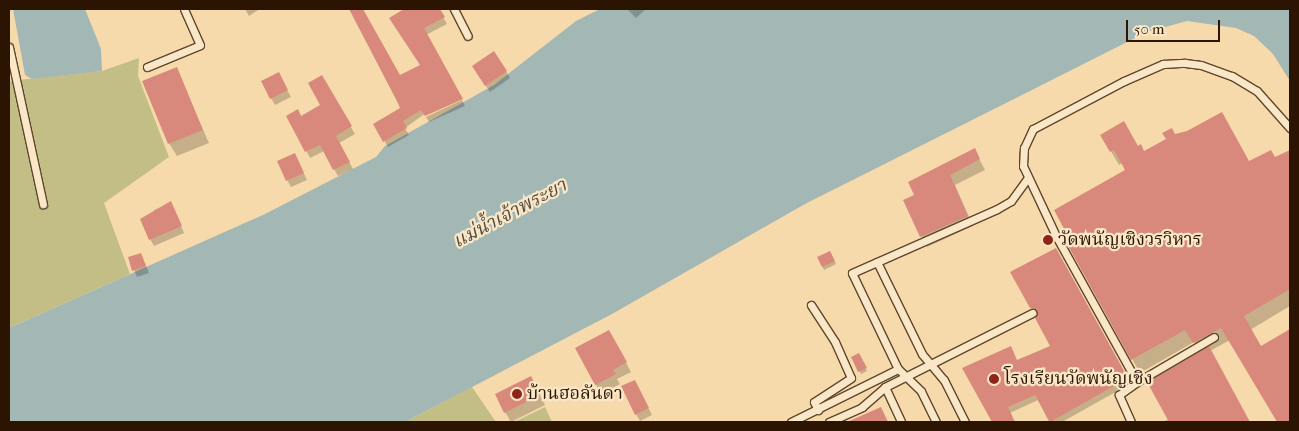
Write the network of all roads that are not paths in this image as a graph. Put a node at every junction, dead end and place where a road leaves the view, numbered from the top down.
1 (184, 9) edge
2 (454, 9) edge
3 (468, 36) dead end
4 (9, 47) edge
5 (147, 67) dead end
6 (1290, 128) edge
7 (1028, 178) junction
8 (43, 204) dead end
9 (877, 262) junction
10 (811, 305) dead end
11 (1032, 313) dead end
12 (1214, 337) dead end
13 (931, 364) junction
14 (898, 369) junction
15 (907, 376) junction
16 (1137, 382) junction
17 (885, 388) junction
18 (818, 410) junction
19 (791, 422) edge
20 (829, 422) edge
21 (901, 422) edge
22 (936, 422) edge
23 (964, 422) edge
24 (1131, 422) edge

1 - 5 lane
2 - 3 lane
4 - 8 lane
6 - 7 lane
7 - 9 lane
7 - 16 lane
9 - 13 lane
9 - 14 lane
10 - 18 lane
11 - 13 lane
12 - 16 lane
13 - 15 lane
13 - 23 lane
14 - 15 lane
14 - 18 lane
15 - 17 lane
15 - 22 lane
16 - 24 lane
17 - 20 lane
17 - 21 lane
18 - 19 lane

